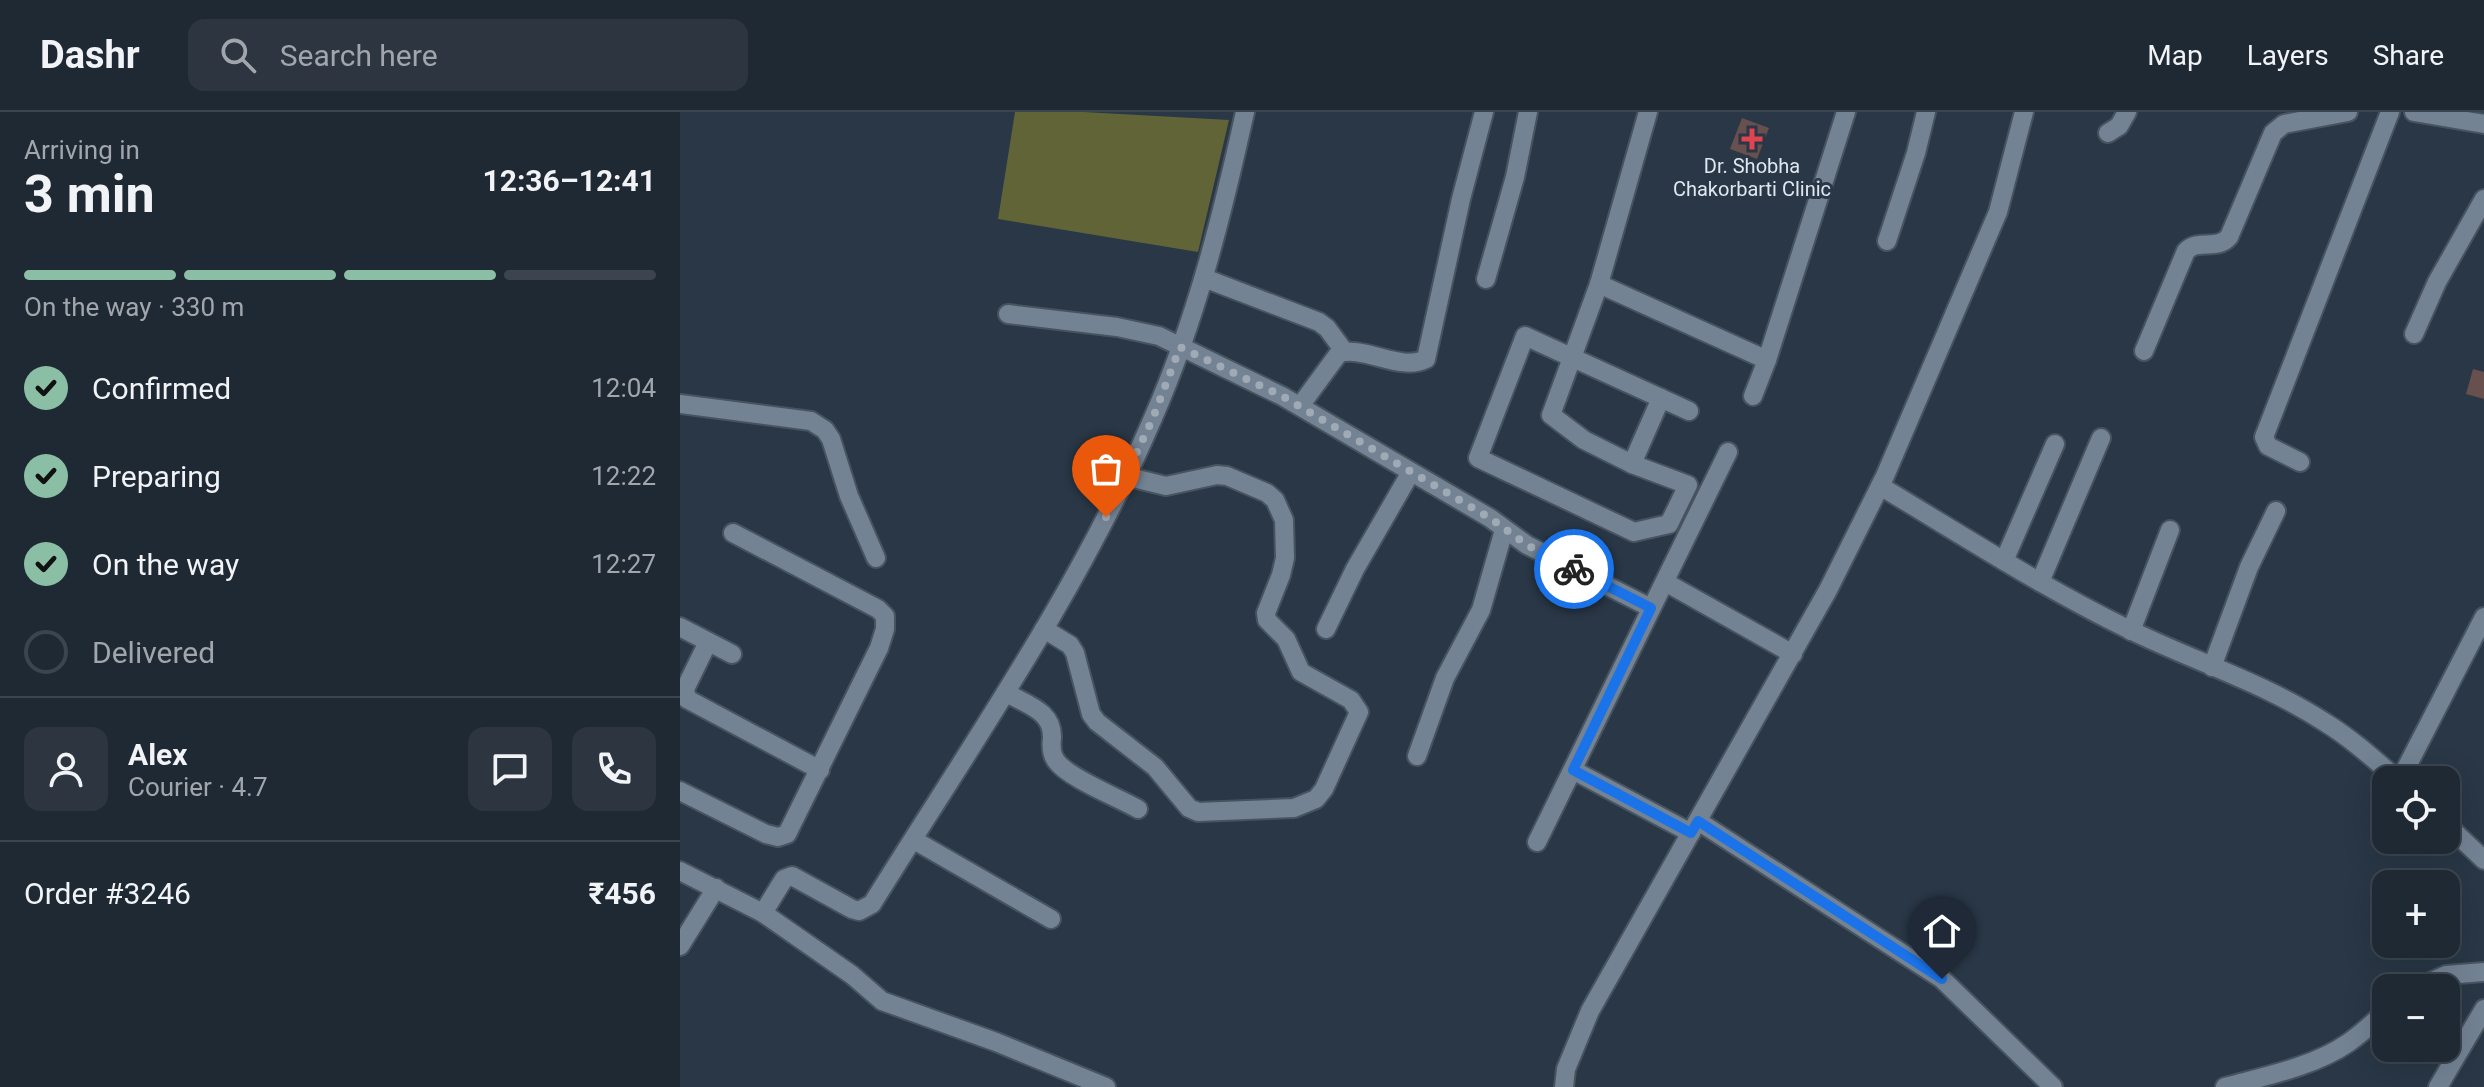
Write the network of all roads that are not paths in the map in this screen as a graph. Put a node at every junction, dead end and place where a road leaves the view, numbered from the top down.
1 (1245, 112) edge
2 (1484, 112) edge
3 (1528, 112) edge
4 (1648, 112) edge
5 (1846, 112) edge
6 (1926, 112) edge
7 (2024, 112) edge
8 (2127, 112) edge
9 (2348, 112) edge
10 (2390, 112) edge
11 (2414, 112) edge
12 (2484, 124) edge
13 (2108, 133) dead end
14 (2484, 199) edge
15 (1887, 241) dead end
16 (1204, 278) junction
17 (1486, 279) dead end
18 (1599, 284) junction
19 (1008, 314) dead end
20 (2414, 334) dead end
21 (1180, 347) junction
22 (1344, 351) junction
23 (2144, 351) dead end
24 (1571, 357) junction
25 (1767, 360) junction
26 (1753, 396) dead end
27 (1661, 398) junction
28 (680, 404) edge
29 (1300, 406) junction
30 (1689, 411) dead end
31 (2101, 438) dead end
32 (2055, 444) dead end
33 (1728, 452) dead end
34 (2300, 462) dead end
35 (1632, 464) junction
36 (1411, 472) junction
37 (1125, 476) junction
38 (1880, 486) junction
39 (2276, 511) dead end
40 (1504, 530) junction
41 (2170, 530) dead end
42 (733, 533) dead end
43 (876, 558) dead end
44 (2004, 561) junction
45 (1665, 582) junction
46 (2040, 582) junction
47 (1651, 608) junction
48 (2484, 617) edge
49 (680, 627) edge
50 (1044, 629) junction
51 (1326, 629) dead end
52 (2131, 631) junction
53 (708, 642) junction
54 (732, 654) dead end
55 (1793, 654) junction
56 (2212, 667) junction
57 (1007, 693) junction
58 (1417, 756) dead end
59 (2382, 766) edge
60 (2406, 766) edge
61 (820, 770) junction
62 (1573, 770) junction
63 (680, 791) edge
64 (1138, 809) dead end
65 (1695, 827) junction
66 (2460, 837) edge
67 (914, 840) junction
68 (1537, 842) dead end
69 (2484, 860) edge
70 (680, 871) edge
71 (716, 888) junction
72 (763, 913) junction
73 (1051, 919) dead end
74 (680, 946) edge
75 (2484, 972) edge
76 (2459, 974) edge
77 (2484, 1009) edge
78 (2372, 1023) edge
79 (2477, 1041) edge
80 (1562, 1086) edge
81 (1106, 1087) edge
82 (2053, 1087) edge
83 (2225, 1087) edge
84 (2438, 1087) edge

1 - 16 street
2 - 22 street
3 - 17 street
4 - 18 street
5 - 25 street
6 - 15 street
7 - 38 street
8 - 13 street
9 - 23 street
10 - 34 street
11 - 12 street
14 - 20 street
16 - 21 street
16 - 22 street
18 - 24 street
18 - 25 street
19 - 21 street
21 - 29 street
21 - 37 street
22 - 29 street
24 - 27 street
24 - 35 street
24 - 35 street
25 - 26 street
27 - 30 street
27 - 35 street
28 - 43 street
29 - 36 street
31 - 46 street
32 - 44 street
33 - 45 street
36 - 40 street
36 - 51 street
37 - 50 street
37 - 50 street
38 - 44 street
38 - 55 street
39 - 56 street
40 - 47 street
40 - 58 street
41 - 52 street
42 - 61 street
44 - 46 street
45 - 47 street
45 - 55 street
46 - 52 street
47 - 62 street
48 - 60 street
49 - 53 street
50 - 57 street
52 - 56 street
53 - 54 street
53 - 61 street
55 - 65 street
56 - 59 street
57 - 64 street
57 - 67 street
61 - 63 street
62 - 65 street
62 - 68 street
65 - 80 street
65 - 82 street
66 - 69 street
67 - 72 street
67 - 73 street
70 - 71 street
71 - 72 street
71 - 74 street
72 - 81 street
75 - 76 street
77 - 79 street
78 - 83 street
79 - 84 street

